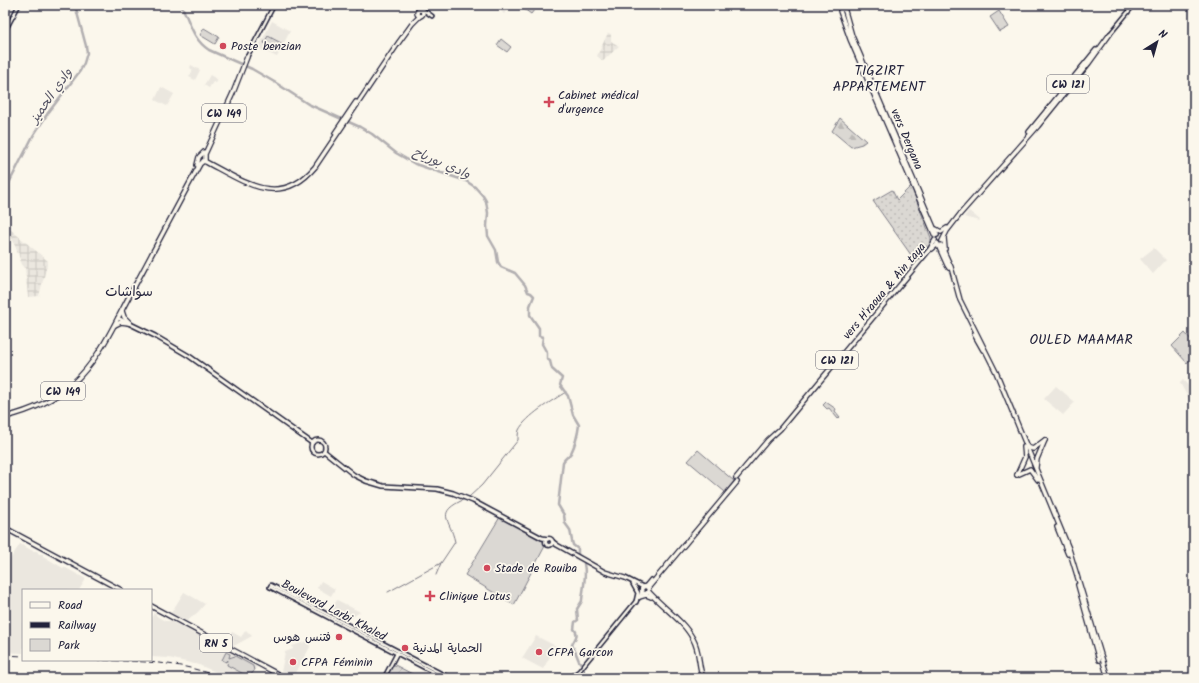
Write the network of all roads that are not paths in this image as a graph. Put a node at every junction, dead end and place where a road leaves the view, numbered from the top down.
1 (18, 5) edge
2 (274, 5) edge
3 (838, 5) edge
4 (843, 5) edge
5 (1134, 5) edge
6 (422, 8) edge
7 (842, 10) junction
8 (432, 16) dead end
9 (5, 30) edge
10 (1110, 34) junction
11 (246, 60) joint
12 (235, 82) junction
13 (344, 122) junction
14 (207, 147) junction
15 (202, 159) junction
16 (208, 163) junction
17 (199, 165) junction
18 (195, 168) junction
19 (925, 207) junction
20 (925, 212) junction
21 (930, 228) junction
22 (947, 228) junction
23 (936, 229) junction
24 (945, 234) junction
25 (938, 240) junction
26 (945, 248) junction
27 (929, 251) junction
28 (941, 253) junction
29 (949, 266) junction
30 (122, 310) junction
31 (118, 317) junction
32 (129, 323) junction
33 (112, 329) junction
34 (5, 416) edge
35 (312, 444) junction
36 (1025, 447) junction
37 (324, 452) junction
38 (1036, 470) junction
39 (1038, 480) junction
40 (5, 529) edge
41 (547, 540) junction
42 (552, 543) junction
43 (589, 563) junction
44 (633, 584) junction
45 (645, 588) junction
46 (115, 589) edge
47 (119, 589) edge
48 (652, 596) junction
49 (639, 598) junction
50 (636, 602) junction
51 (152, 608) edge
52 (152, 608) edge
53 (398, 652) junction
54 (281, 678) edge
55 (285, 678) edge
56 (384, 678) edge
57 (444, 678) edge
58 (450, 678) edge
59 (566, 678) edge
60 (702, 678) edge
61 (1107, 678) edge

1 - 9 main road
2 - 11 main road, CW 149
3 - 7 main road
4 - 7 main road, vers Dergana
5 - 10 main road, CW 121
6 - 8 main road
6 - 13 highway
7 - 19 highway, vers Dergana
7 - 20 highway
10 - 22 highway, CW 121
10 - 24 highway
11 - 12 highway, CW 149
12 - 14 highway, CW 149
12 - 15 highway, CW 149
13 - 15 highway
13 - 16 highway
14 - 15 highway, CW 149
14 - 18 highway
15 - 16 highway
15 - 17 highway, CW 149
15 - 18 highway, CW 149
16 - 17 highway
17 - 30 highway, CW 149
18 - 31 highway, CW 149
19 - 23 highway
19 - 25 highway, vers Dergana
20 - 21 highway
20 - 25 highway
21 - 25 highway
21 - 27 highway
22 - 23 highway
22 - 25 highway, CW 121
23 - 25 highway
24 - 25 highway
24 - 26 highway
25 - 26 highway
25 - 27 highway, vers H'raoua & Ain taya
25 - 28 highway
25 - 29 highway
26 - 29 highway
27 - 28 highway
27 - 45 highway, CW 121
28 - 29 highway
29 - 36 highway
30 - 31 highway, CW 149
30 - 32 highway
31 - 32 main road
31 - 33 highway, CW 149
31 - 34 highway, CW 149
32 - 33 highway
32 - 35 main road
33 - 34 highway, CW 149
35 - 37 main road
35 - 37 main road
36 - 38 highway
36 - 38 highway
36 - 39 highway
36 - 39 highway
37 - 41 main road
38 - 61 highway
39 - 61 highway
40 - 46 highway
40 - 47 highway
41 - 42 main road
41 - 42 main road
42 - 43 main road
43 - 44 main road
43 - 45 main road
44 - 45 main road
44 - 50 main road
45 - 48 highway
45 - 48 highway
45 - 49 main road
48 - 49 highway
48 - 60 highway
49 - 50 main road
50 - 59 main road
51 - 54 highway, RN 5
52 - 55 highway, RN 5
53 - 53 main road, Boulevard Larbi Khaled
53 - 56 main road
53 - 57 main road, Boulevard Larbi Khaled
53 - 58 main road, Boulevard Larbi Khaled

